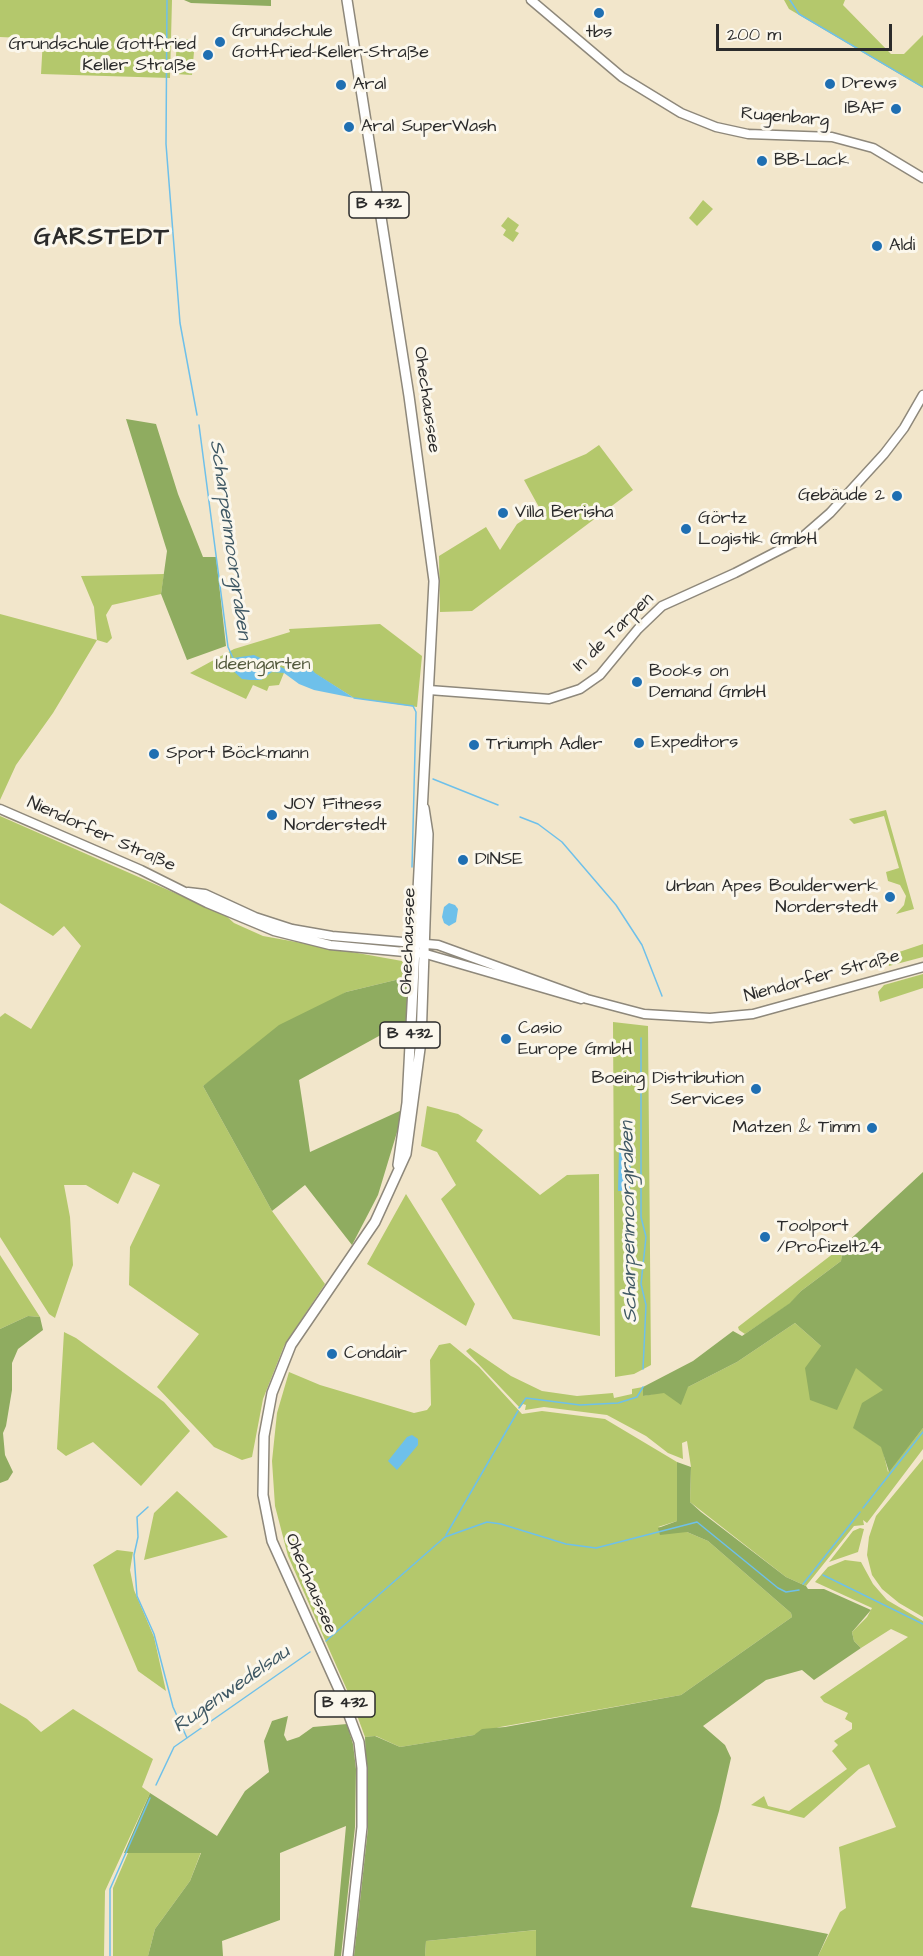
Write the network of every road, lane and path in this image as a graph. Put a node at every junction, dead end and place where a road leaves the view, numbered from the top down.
1 (347, 0) edge
2 (531, 0) edge
3 (923, 178) edge
4 (923, 394) edge
5 (429, 690) junction
6 (424, 808) junction
7 (0, 809) edge
8 (188, 892) junction
9 (416, 941) junction
10 (426, 942) junction
11 (415, 952) junction
12 (426, 954) junction
13 (923, 967) edge
14 (587, 999) junction
15 (395, 1180) junction
16 (348, 1956) edge

1 - 5 main road, Ohechaussee / B 432
2 - 3 main road, Rugenbarg
4 - 5 main road, In de Tarpen
5 - 6 main road, Ohechaussee / B 432
6 - 9 main road, Ohechaussee / B 432
6 - 10 main road, Ohechaussee / B 432
7 - 8 main road, Niendorfer Straße
8 - 9 main road, Niendorfer Straße
8 - 11 main road, Niendorfer Straße
9 - 10 main road, Niendorfer Straße
9 - 11 main road, Ohechaussee / B 432
10 - 12 main road, Ohechaussee / B 432
10 - 14 main road, Niendorfer Straße
11 - 12 main road, Niendorfer Straße
11 - 15 main road, Ohechaussee / B 432
12 - 14 main road, Niendorfer Straße
12 - 15 main road, Ohechaussee / B 432
13 - 14 main road, Niendorfer Straße
15 - 16 main road, Ohechaussee / B 432

